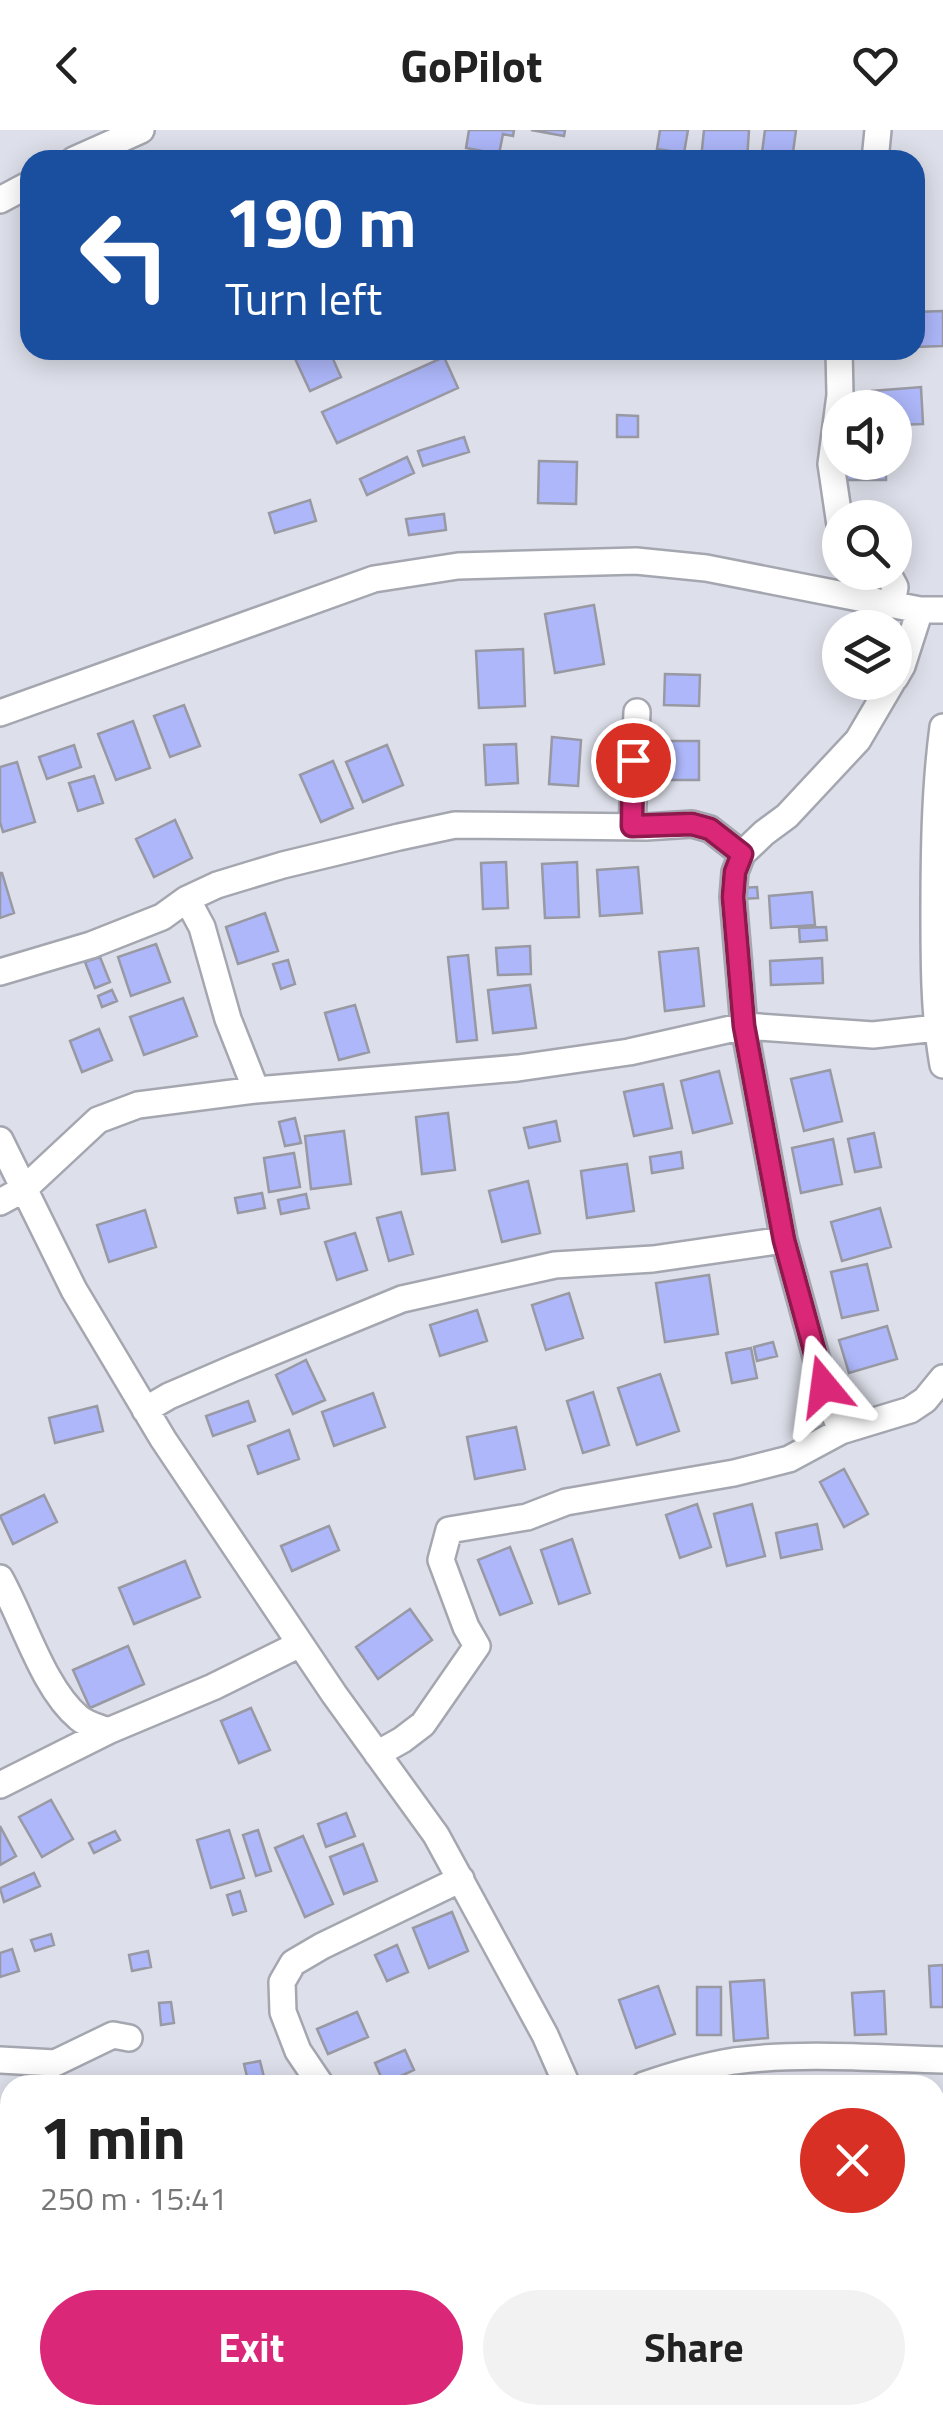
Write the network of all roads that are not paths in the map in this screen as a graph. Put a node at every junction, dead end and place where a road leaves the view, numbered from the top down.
1 (141, 130) edge
2 (107, 137) edge
3 (840, 360) edge
4 (836, 500) edge
5 (895, 590) edge
6 (892, 605) junction
7 (932, 610) edge
8 (912, 647) edge
9 (882, 700) edge
10 (637, 712) dead end
11 (0, 713) edge
12 (943, 726) edge
13 (632, 826) junction
14 (742, 854) junction
15 (187, 899) junction
16 (939, 932) edge
17 (0, 972) edge
18 (744, 1026) junction
19 (936, 1028) junction
20 (943, 1066) edge
21 (256, 1090) junction
22 (0, 1140) edge
23 (24, 1189) junction
24 (0, 1202) edge
25 (784, 1240) junction
26 (943, 1378) edge
27 (145, 1410) junction
28 (841, 1431) junction
29 (0, 1578) edge
30 (300, 1644) junction
31 (108, 1731) junction
32 (377, 1754) junction
33 (0, 1785) edge
34 (461, 1879) junction
35 (129, 2038) dead end
36 (0, 2060) edge
37 (943, 2060) edge
38 (315, 2075) edge
39 (563, 2075) edge
40 (675, 2075) edge

1 - 2 street
3 - 4 street
5 - 6 street
6 - 7 street
6 - 11 street
7 - 8 street
9 - 14 street
10 - 13 street
12 - 16 street
13 - 14 street
13 - 15 street
14 - 18 street
15 - 17 street
15 - 21 street
16 - 19 street
18 - 19 street
18 - 21 street
18 - 25 street
19 - 20 street
21 - 23 street
22 - 23 street
23 - 24 street
23 - 27 street
25 - 27 street
25 - 28 street
26 - 28 street
27 - 30 street
28 - 32 street
29 - 31 street
30 - 31 street
30 - 32 street
31 - 33 street
32 - 34 street
34 - 38 street
34 - 39 street
35 - 36 street
37 - 40 street

